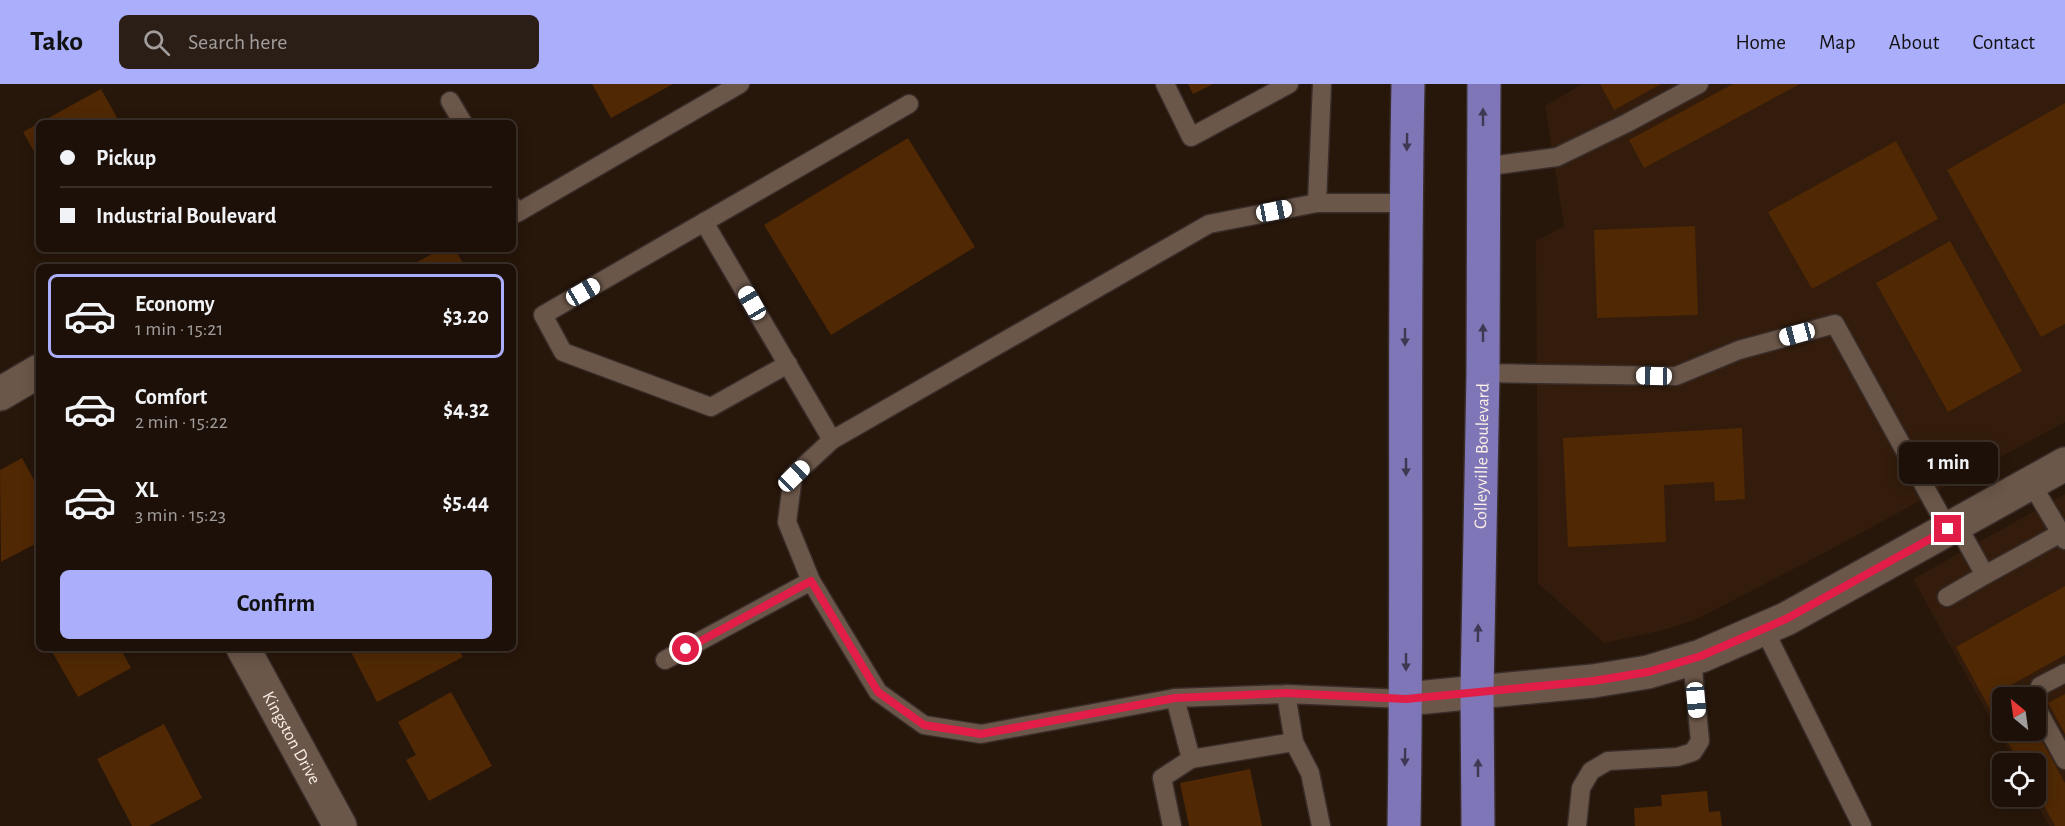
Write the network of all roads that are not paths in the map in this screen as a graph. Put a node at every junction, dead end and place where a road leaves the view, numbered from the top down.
1 (741, 84) edge
2 (1165, 84) edge
3 (1289, 84) edge
4 (1322, 84) edge
5 (1408, 84) edge
6 (1484, 84) edge
7 (1700, 84) edge
8 (450, 101) dead end
9 (909, 104) dead end
10 (461, 120) edge
11 (1483, 167) junction
12 (1317, 203) junction
13 (1405, 203) junction
14 (516, 211) edge
15 (704, 222) junction
16 (788, 364) junction
17 (36, 373) edge
18 (1483, 373) junction
19 (0, 394) edge
20 (832, 440) junction
21 (2065, 464) edge
22 (2031, 483) junction
23 (1953, 527) junction
24 (2063, 537) edge
25 (1985, 575) junction
26 (811, 581) junction
27 (1947, 597) dead end
28 (1764, 629) junction
29 (245, 651) edge
30 (1692, 658) junction
31 (665, 660) dead end
32 (2065, 673) edge
33 (2040, 687) edge
34 (1477, 692) junction
35 (1286, 693) junction
36 (1175, 698) junction
37 (1406, 699) junction
38 (2046, 725) edge
39 (1294, 742) junction
40 (1191, 759) junction
41 (2065, 760) edge
42 (339, 826) edge
43 (1172, 826) edge
44 (1321, 826) edge
45 (1404, 826) edge
46 (1478, 826) edge
47 (1577, 826) edge
48 (1862, 826) edge

1 - 14 lane
2 - 3 lane
4 - 12 lane
5 -> 13 main road
11 -> 6 main road, Colleyville Boulevard
7 - 11 lane
8 - 10 lane
9 - 15 lane
18 -> 11 main road, Colleyville Boulevard
12 - 13 lane
12 - 20 lane
13 -> 37 main road
15 - 16 lane
15 - 16 lane
16 - 20 lane
17 - 19 street
18 - 23 lane
34 -> 18 main road, Colleyville Boulevard
20 - 26 lane
21 - 22 street
22 - 23 street
22 - 24 lane
23 - 25 lane
23 - 28 street
24 - 25 lane
25 - 27 lane
26 - 31 lane
26 - 36 lane
28 - 30 street
28 - 48 lane
29 - 42 street, Kingston Drive
30 - 34 street
30 - 47 lane
32 - 33 lane
34 - 37 street
46 -> 34 main road, Colleyville Boulevard
35 - 36 lane
35 - 37 lane
35 - 39 lane
36 - 40 lane
37 -> 45 main road
38 - 41 lane
39 - 40 lane
39 - 44 lane
40 - 43 lane

